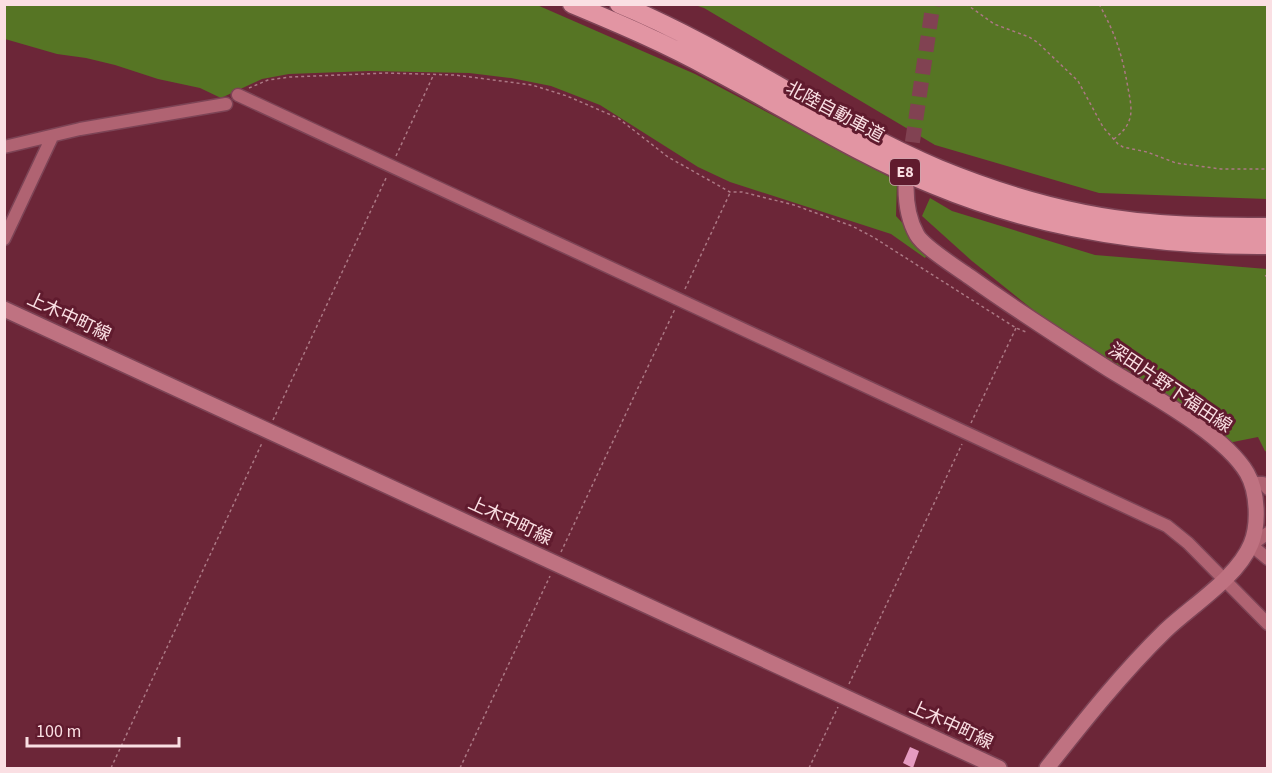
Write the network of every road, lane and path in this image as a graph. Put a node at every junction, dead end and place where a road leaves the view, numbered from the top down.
1 (572, 4) edge
2 (619, 4) edge
3 (966, 4) edge
4 (1099, 4) edge
5 (238, 95) joint
6 (226, 104) dead end
7 (52, 137) junction
8 (1114, 139) junction
9 (4, 147) edge
10 (1268, 169) edge
11 (906, 187) dead end
12 (730, 192) junction
13 (1268, 227) edge
14 (4, 239) edge
15 (1268, 245) edge
16 (680, 300) junction
17 (4, 309) edge
18 (1016, 328) junction
19 (1025, 331) dead end
20 (967, 433) junction
21 (1251, 483) junction
22 (1268, 489) edge
23 (1268, 533) edge
24 (1251, 544) junction
25 (1268, 559) edge
26 (556, 564) junction
27 (1223, 579) junction
28 (1268, 624) edge
29 (843, 696) junction
30 (460, 768) edge
31 (809, 768) edge
32 (999, 768) edge
33 (1047, 768) edge

1 - 15 highway, 北陸自動車道 / E8
2 - 13 highway, 北陸自動車道 / E8
3 - 8 path
4 - 8 path
5 - 12 path
5 - 16 street
6 - 7 street
7 - 9 street
7 - 14 street
8 - 10 path
11 - 21 main road, 深田片野下福田線
12 - 16 path
12 - 18 path
16 - 20 street
16 - 26 path
17 - 26 main road, 上木中町線
18 - 19 path
18 - 20 path
20 - 27 street
20 - 29 path
21 - 22 street
21 - 24 main road, 深田片野下福田線
23 - 24 street
24 - 25 street
24 - 27 main road, 深田片野下福田線
26 - 29 main road, 上木中町線
26 - 30 path
27 - 28 street
27 - 33 main road, 深田片野下福田線
29 - 31 path
29 - 32 main road, 上木中町線

